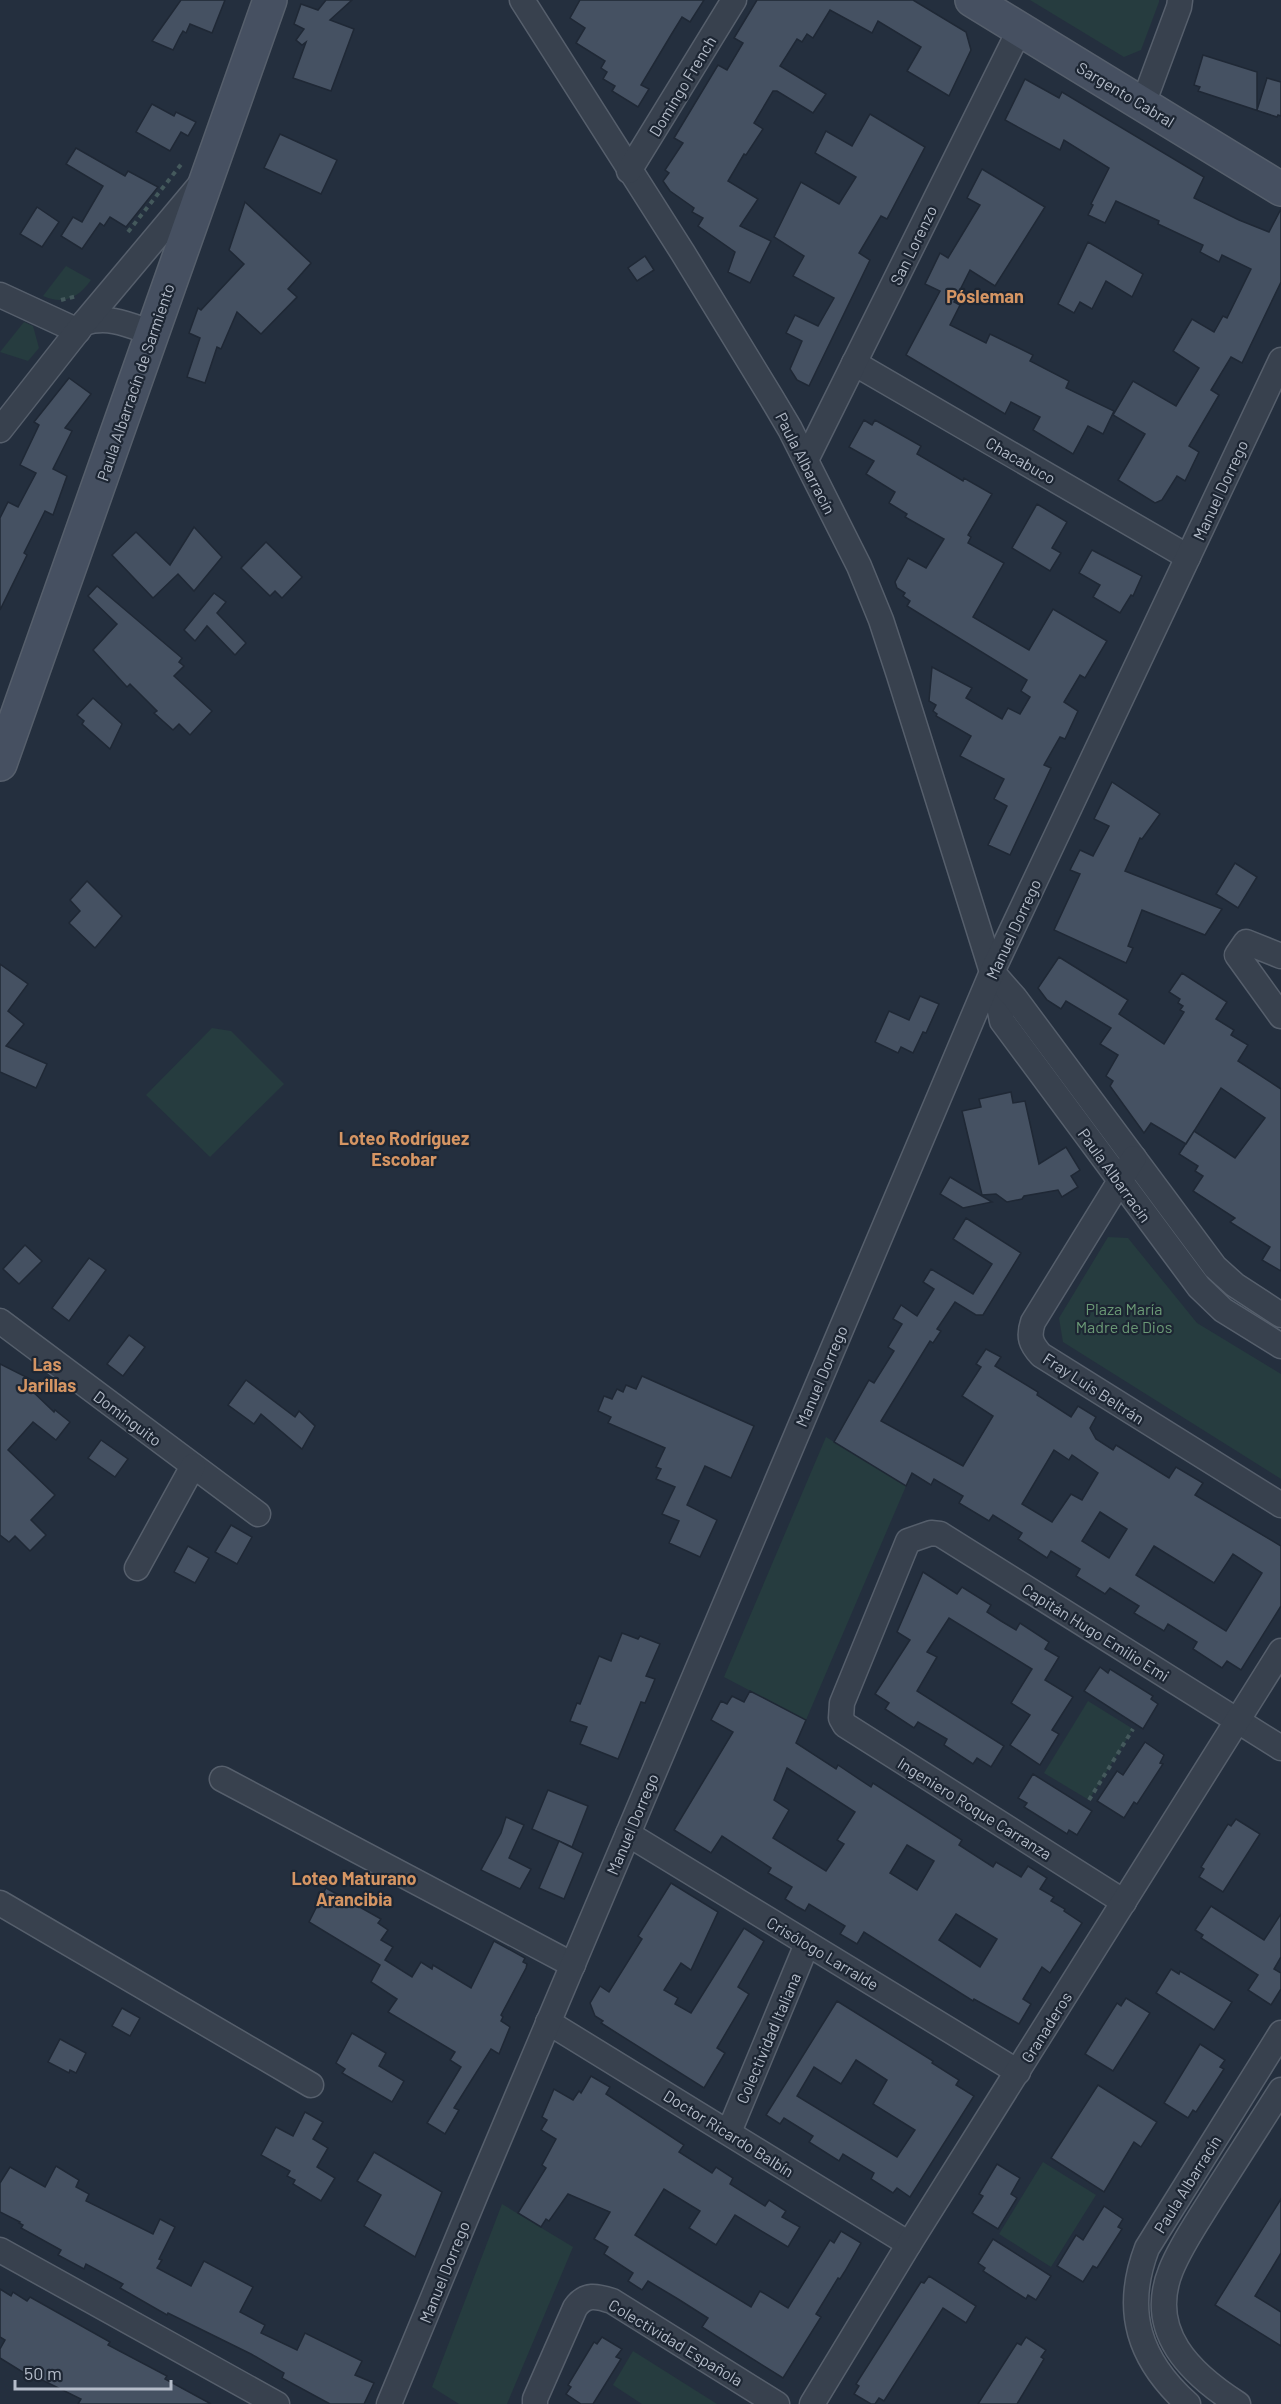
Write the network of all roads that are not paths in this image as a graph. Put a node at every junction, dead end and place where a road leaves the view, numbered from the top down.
1 (270, 0) edge
2 (522, 0) edge
3 (734, 0) edge
4 (972, 0) edge
5 (1180, 0) edge
6 (1020, 29) junction
7 (1143, 104) junction
8 (629, 171) junction
9 (206, 177) junction
10 (1281, 189) edge
11 (0, 295) edge
12 (81, 327) junction
13 (152, 333) junction
14 (1281, 360) edge
15 (854, 363) junction
16 (0, 430) edge
17 (806, 460) junction
18 (1188, 557) junction
19 (0, 764) edge
20 (1281, 956) edge
21 (992, 972) junction
22 (1281, 1016) edge
23 (1134, 1158) junction
24 (1120, 1181) junction
25 (1281, 1315) edge
26 (0, 1321) edge
27 (1281, 1346) edge
28 (193, 1466) junction
29 (1281, 1505) edge
30 (258, 1514) dead end
31 (908, 1541) joint
32 (137, 1568) dead end
33 (1281, 1651) edge
34 (1238, 1720) junction
35 (1281, 1748) edge
36 (222, 1779) dead end
37 (628, 1834) junction
38 (1125, 1902) junction
39 (0, 1903) edge
40 (807, 1944) junction
41 (573, 1965) junction
42 (548, 2022) junction
43 (1281, 2033) edge
44 (1018, 2072) junction
45 (311, 2085) dead end
46 (1281, 2090) edge
47 (729, 2133) junction
48 (909, 2244) junction
49 (0, 2250) edge
50 (535, 2402) edge
51 (278, 2404) edge
52 (389, 2404) edge
53 (777, 2404) edge
54 (812, 2404) edge
55 (1188, 2404) edge
56 (1238, 2404) edge

1 - 9 main road, Paula Albarracín de Sarmiento
2 - 8 street, Paula Albarracín
3 - 8 street, Domingo French
4 - 6 main road, Sargento Cabral
5 - 7 street
6 - 7 main road, Sargento Cabral
6 - 15 street, San Lorenzo
7 - 10 main road, Sargento Cabral
8 - 17 street, Paula Albarracín
9 - 12 street
9 - 13 main road, Paula Albarracín de Sarmiento
11 - 12 street
12 - 13 street
12 - 16 street
13 - 19 main road, Paula Albarracín de Sarmiento
14 - 18 street, Manuel Dorrego
15 - 17 street, San Lorenzo
15 - 18 street, Chacabuco
17 - 21 street, Paula Albarracín
18 - 21 street, Manuel Dorrego
20 - 22 street
21 - 23 street, Paula Albarracín
21 - 24 street, Paula Albarracín
21 - 37 street, Manuel Dorrego
23 - 24 street, Fray Luis Beltrán
23 - 25 street, Paula Albarracín
24 - 27 street, Paula Albarracín
24 - 29 street, Fray Luis Beltrán
26 - 28 street, Dominguito
28 - 30 street, Dominguito
28 - 32 street
31 - 34 street, Capitán Hugo Emilio Emi
31 - 38 street, Ingeniero Roque Carranza
33 - 34 street, Granaderos
34 - 35 street, Capitán Hugo Emilio Emi
34 - 38 street, Granaderos
36 - 41 street
37 - 40 street, Crisólogo Larralde
37 - 41 street, Manuel Dorrego
38 - 44 street, Granaderos
39 - 45 street
40 - 44 street, Crisólogo Larralde
40 - 47 street, Colectividad Italiana
41 - 42 street, Manuel Dorrego
42 - 47 street, Doctor Ricardo Balbín
42 - 52 street, Manuel Dorrego
43 - 55 street, Paula Albarracín
44 - 48 street, Granaderos
46 - 56 street, Paula Albarracín
47 - 48 street, Doctor Ricardo Balbín
48 - 54 street, Granaderos
49 - 51 street
50 - 53 street, Colectividad Española

